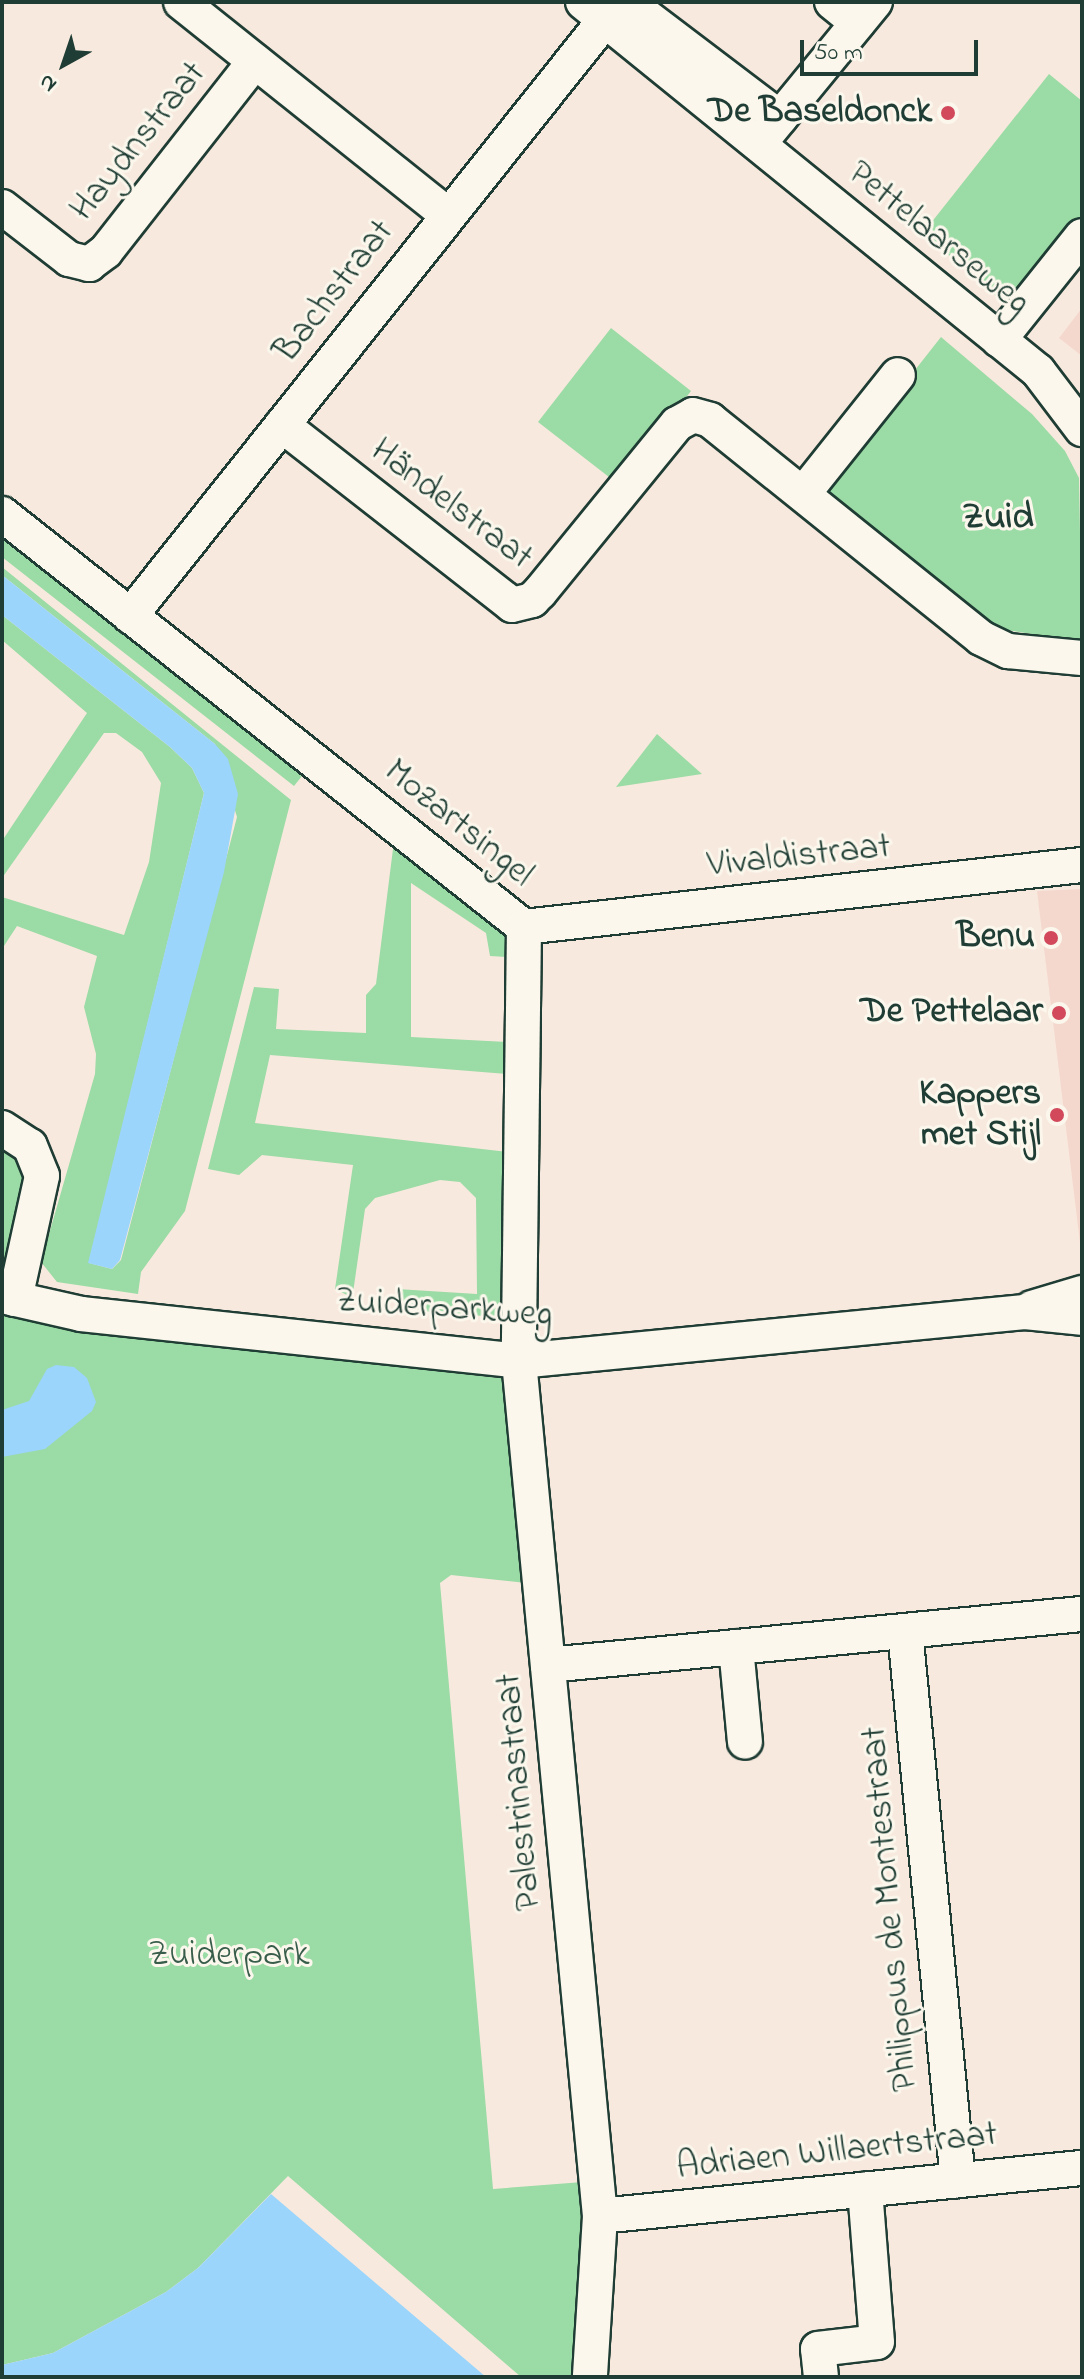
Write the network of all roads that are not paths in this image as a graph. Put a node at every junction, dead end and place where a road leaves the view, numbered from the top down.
1 (181, 2) edge
2 (832, 2) edge
3 (605, 8) edge
4 (867, 12) edge
5 (255, 61) junction
6 (769, 131) junction
7 (2, 207) edge
8 (448, 215) junction
9 (1082, 236) edge
10 (999, 340) junction
11 (898, 375) dead end
12 (282, 425) junction
13 (1082, 429) edge
14 (803, 494) junction
15 (2, 514) edge
16 (130, 616) junction
17 (1082, 658) edge
18 (1082, 865) edge
19 (524, 927) junction
20 (2, 1128) edge
21 (1082, 1293) edge
22 (8, 1298) edge
23 (1025, 1312) junction
24 (1082, 1318) edge
25 (519, 1361) junction
26 (1082, 1614) edge
27 (905, 1631) junction
28 (736, 1647) junction
29 (548, 1665) junction
30 (745, 1742) dead end
31 (1082, 2168) edge
32 (958, 2180) junction
33 (865, 2189) junction
34 (600, 2216) junction
35 (590, 2377) edge
36 (821, 2377) edge

1 - 5 street
2 - 4 street
3 - 6 street, Pettelaarseweg
3 - 8 street, Bachstraat
4 - 6 street
5 - 7 street, Haydnstraat
5 - 8 street
6 - 10 street, Pettelaarseweg
8 - 12 street, Bachstraat
9 - 10 street
10 - 13 street, Pettelaarseweg
11 - 14 street
12 - 14 street, Händelstraat
12 - 16 street, Bachstraat
14 - 17 street
15 - 16 street, Mozartsingel
16 - 19 street, Mozartsingel
18 - 19 street, Vivaldistraat
19 - 25 street, Mozartsingel
20 - 22 street
21 - 23 street, Zuiderparkweg
22 - 25 street, Zuiderparkweg
23 - 24 street, Zuiderparkweg
23 - 25 street, Zuiderparkweg
25 - 29 street, Palestrinastraat
26 - 27 street
27 - 28 street
27 - 32 street, Philippus de Montestraat
28 - 29 street
28 - 30 street
29 - 34 street, Palestrinastraat
31 - 32 street, Adriaen Willaertstraat
32 - 33 street, Adriaen Willaertstraat
33 - 34 street, Adriaen Willaertstraat
33 - 36 street
34 - 35 street, Palestrinastraat

